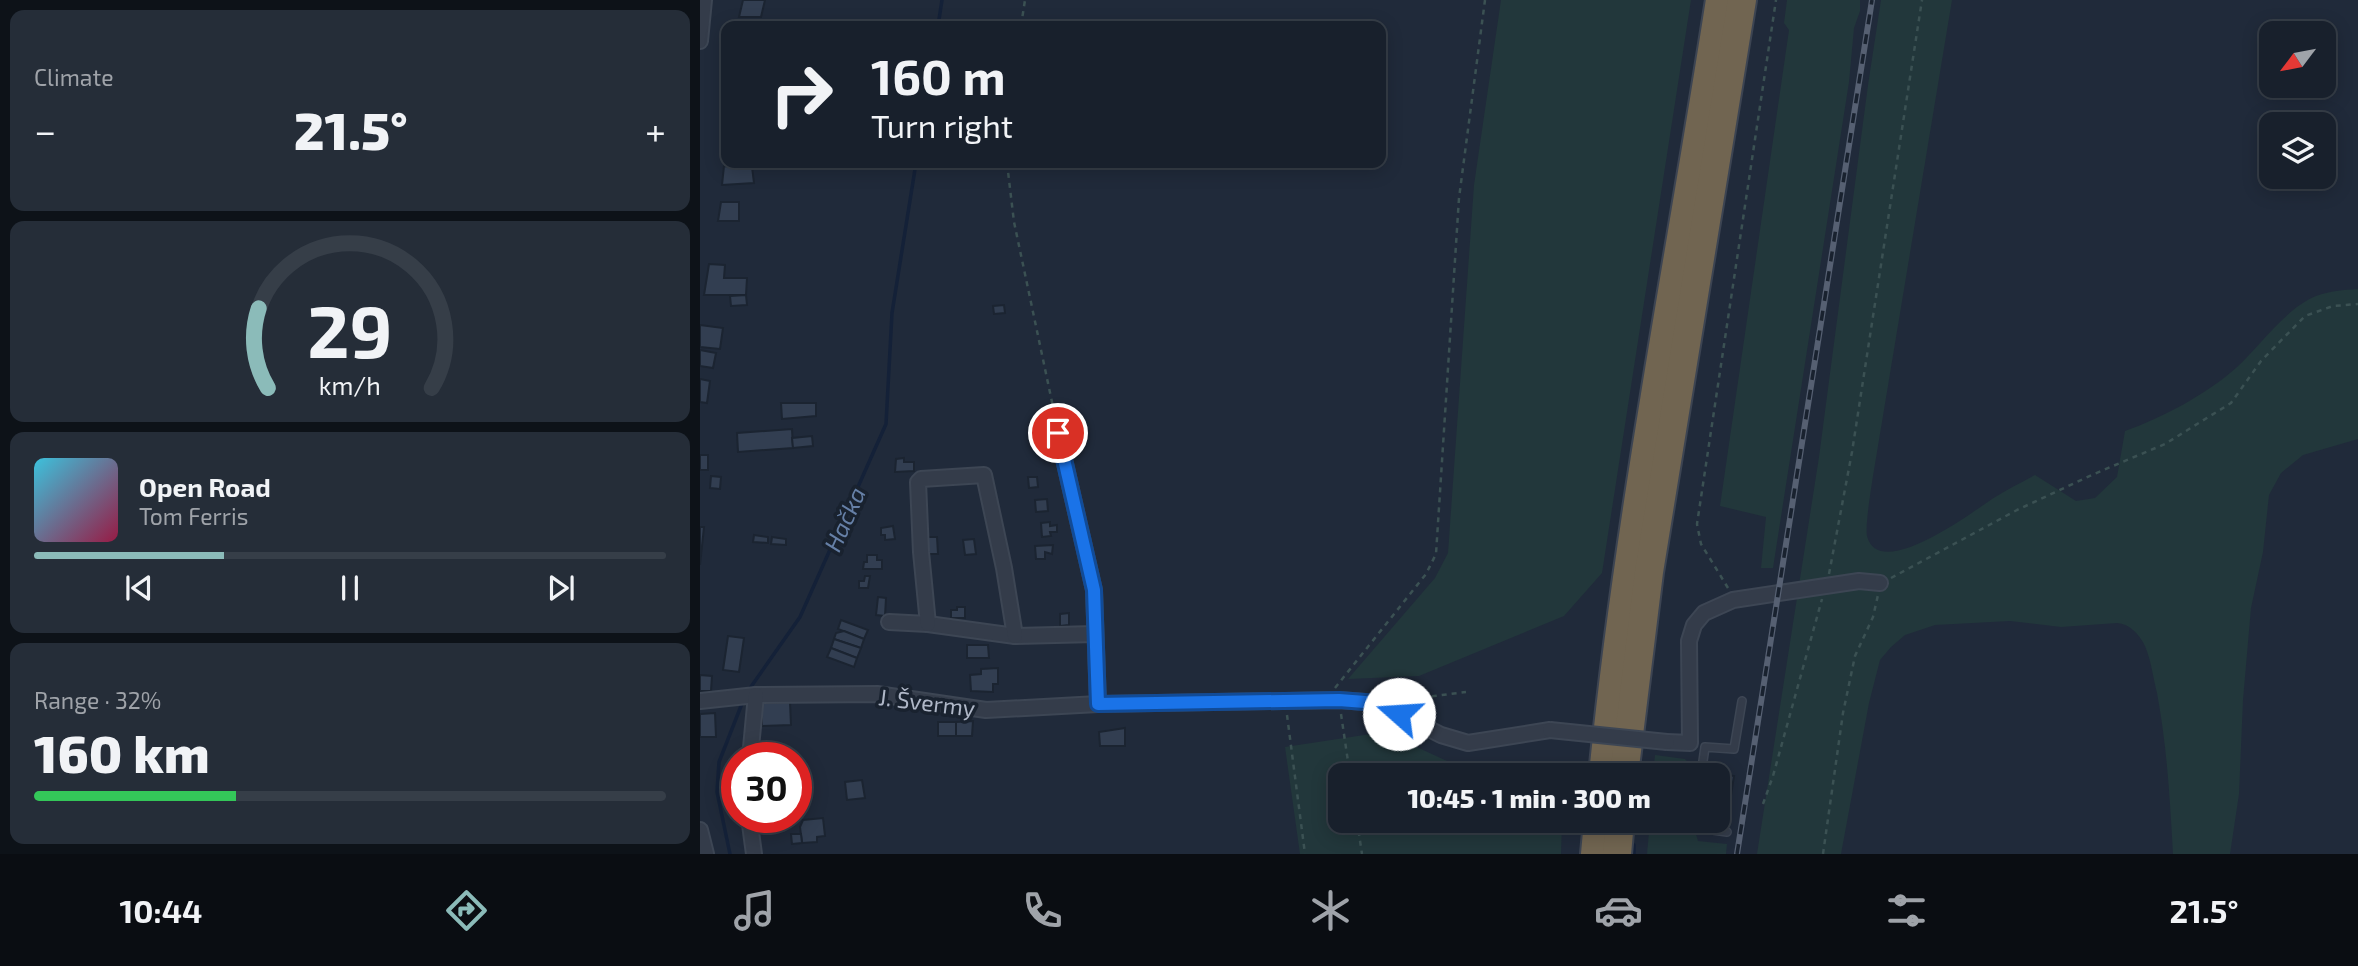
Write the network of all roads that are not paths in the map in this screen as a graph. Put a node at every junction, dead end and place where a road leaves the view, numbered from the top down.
1 (704, 0) edge
2 (1720, 0) edge
3 (1742, 0) edge
4 (700, 41) edge
5 (1058, 433) road end
6 (1880, 583) road end
7 (888, 622) dead end
8 (928, 624) junction
9 (1096, 634) junction
10 (1015, 636) junction
11 (756, 695) junction
12 (700, 701) edge
13 (1742, 701) dead end
14 (1098, 704) junction
15 (752, 742) edge
16 (1697, 745) junction
17 (1604, 763) edge
18 (1625, 763) edge
19 (1699, 763) edge
20 (700, 830) edge
21 (751, 833) edge
22 (1597, 833) edge
23 (1619, 833) edge
24 (706, 854) edge
25 (754, 854) edge
26 (1595, 854) edge
27 (1617, 854) edge

1 - 4 street
2 - 17 highway
3 - 18 highway
5 - 9 street
6 - 16 street
7 - 8 street
8 - 10 street
8 - 10 street
9 - 10 street
9 - 14 street
11 - 12 street, J. Švermy
11 - 14 street, J. Švermy
11 - 15 street
13 - 16 lane
14 - 16 street, J. Švermy, bridge
16 - 19 lane
20 - 24 street
21 - 25 street
22 - 26 highway
23 - 27 highway

